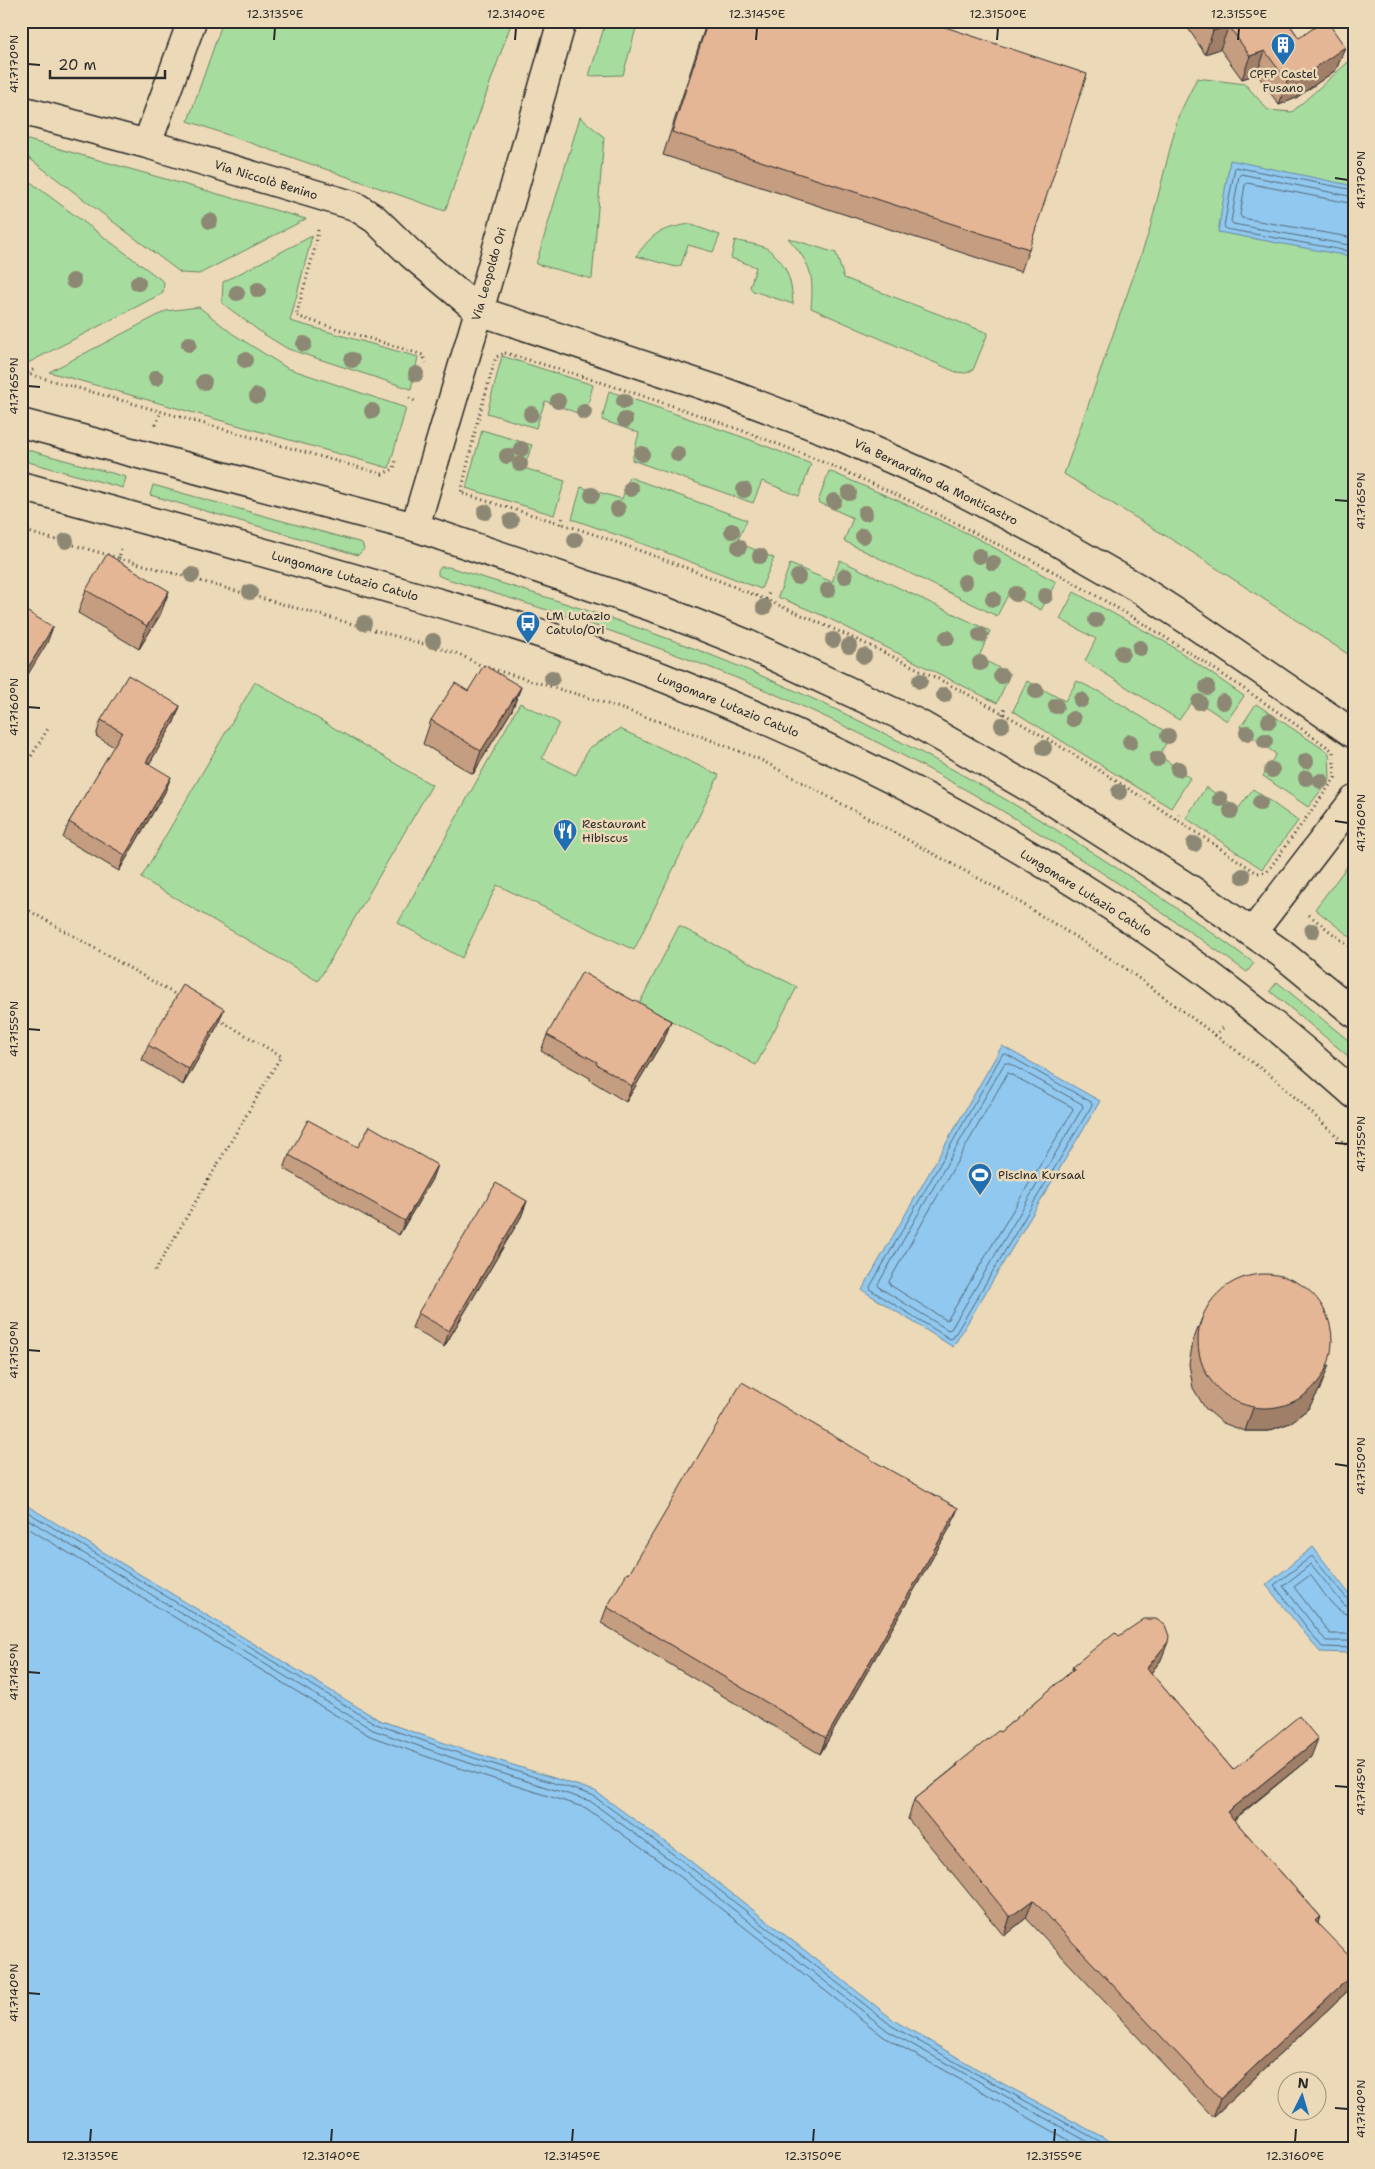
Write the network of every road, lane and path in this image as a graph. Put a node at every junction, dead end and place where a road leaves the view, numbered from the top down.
1 (192, 21) edge
2 (562, 21) edge
3 (21, 110) edge
4 (146, 144) junction
5 (319, 224) dead end
6 (479, 311) junction
7 (36, 368) dead end
8 (424, 369) dead end
9 (21, 372) edge
10 (27, 373) junction
11 (603, 382) dead end
12 (417, 393) dead end
13 (408, 398) dead end
14 (415, 402) junction
15 (412, 410) dead end
16 (21, 423) edge
17 (399, 452) dead end
18 (21, 486) edge
19 (563, 517) dead end
20 (561, 524) junction
21 (415, 527) junction
22 (21, 530) edge
23 (122, 541) dead end
24 (119, 558) junction
25 (769, 592) dead end
26 (766, 599) junction
27 (1255, 695) dead end
28 (1005, 708) dead end
29 (1002, 714) junction
30 (49, 727) dead end
31 (1354, 734) edge
32 (21, 773) edge
33 (1354, 800) edge
34 (1179, 814) dead end
35 (1176, 819) junction
36 (21, 906) edge
37 (1305, 911) dead end
38 (1252, 932) junction
39 (1354, 950) edge
40 (180, 998) edge
41 (1354, 1013) edge
42 (214, 1017) edge
43 (1227, 1024) dead end
44 (1215, 1035) junction
45 (1354, 1094) edge
46 (1354, 1152) edge
47 (155, 1271) dead end

1 - 4 main road
2 - 6 main road, Via Leopoldo Ori
3 - 4 main road, Via Niccolò Benino
4 - 6 main road, Via Niccolò Benino
5 - 8 path
6 - 21 main road, Via Leopoldo Ori
6 - 31 main road, Via Bernardino da Monticastro
7 - 10 path
9 - 10 path
10 - 17 path
11 - 20 path
12 - 14 path
13 - 14 path
14 - 15 path
16 - 21 main road
18 - 45 main road, Lungomare Lutazio Catulo
19 - 20 path
20 - 26 path
21 - 38 main road
22 - 24 path
23 - 24 path
24 - 44 path
25 - 26 path
26 - 29 path
27 - 35 path
28 - 29 path
29 - 35 path
30 - 32 path
33 - 38 main road
34 - 35 path
36 - 40 path
37 - 39 path
38 - 41 main road
42 - 47 path
43 - 44 path
44 - 46 path

